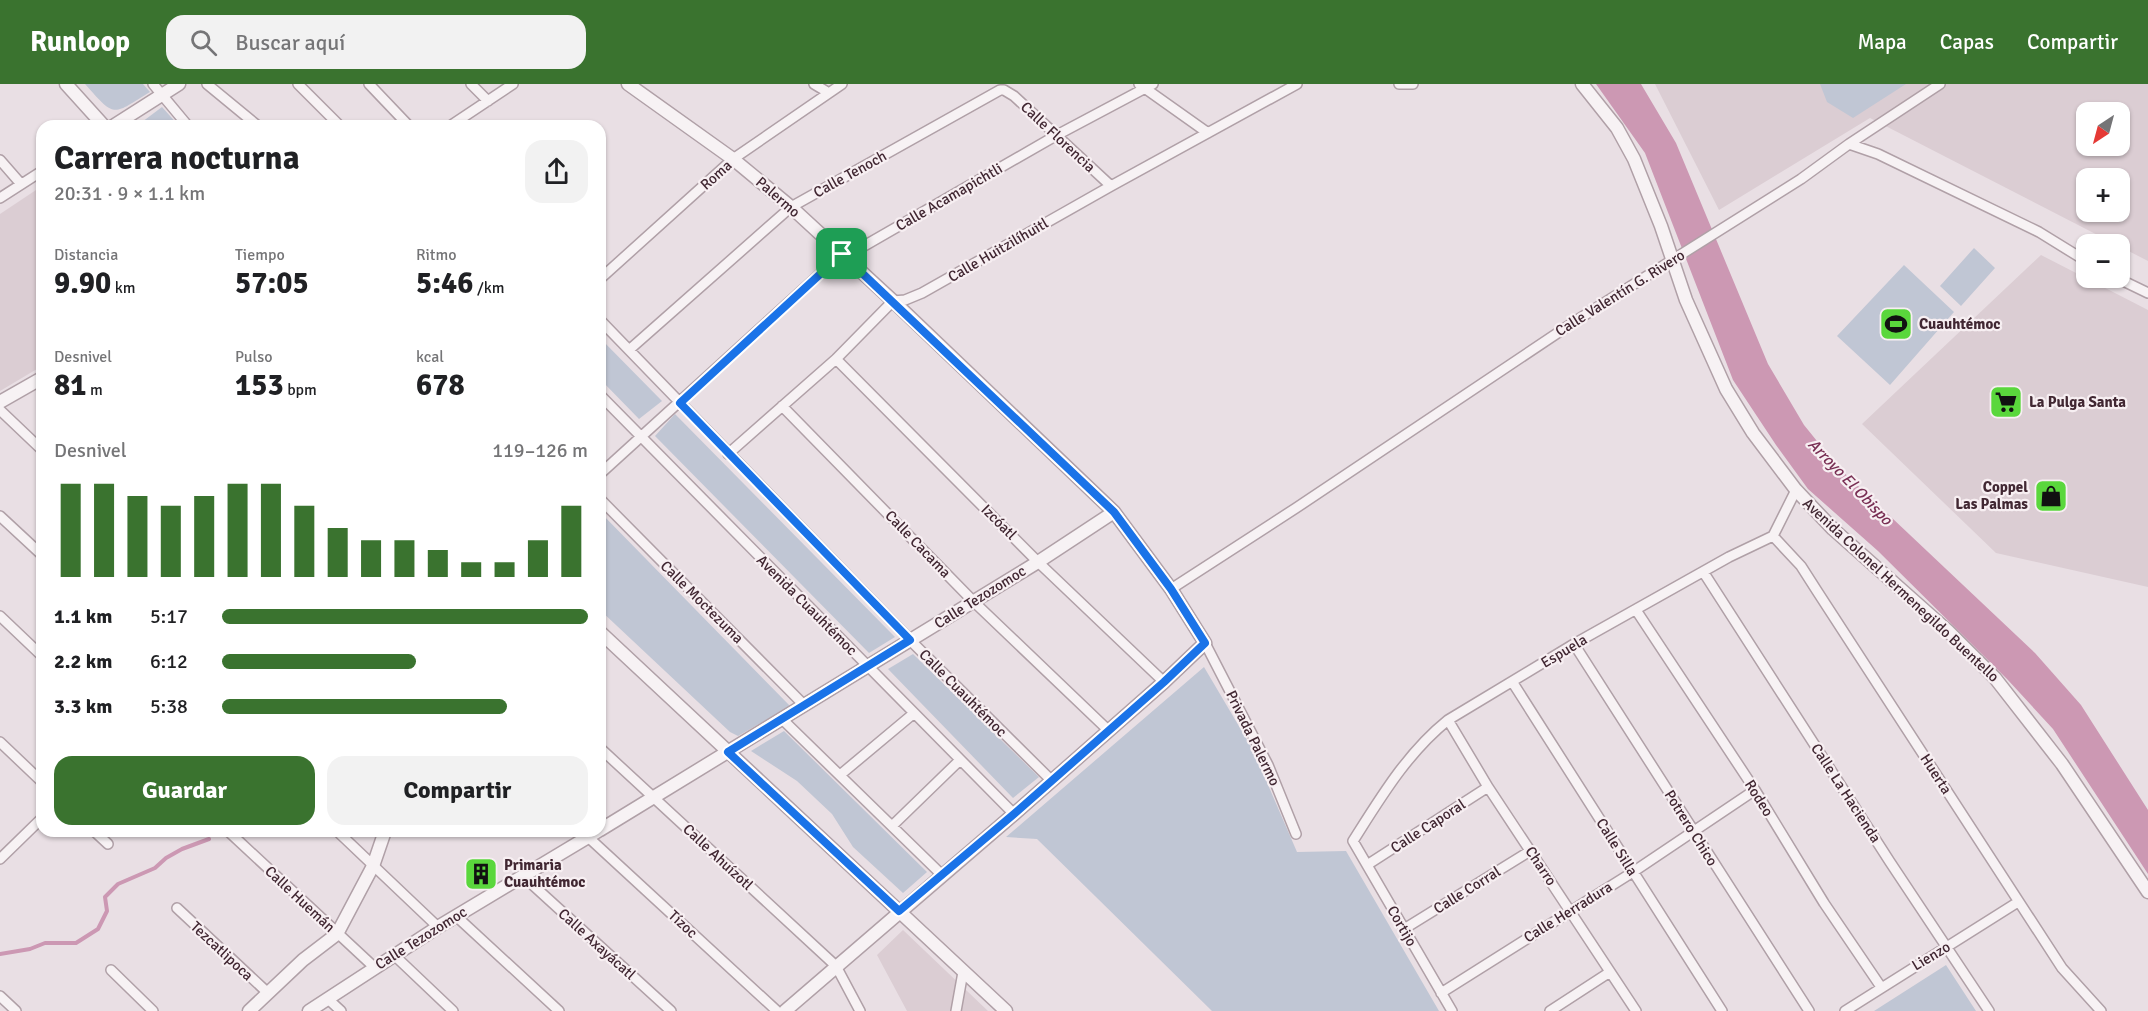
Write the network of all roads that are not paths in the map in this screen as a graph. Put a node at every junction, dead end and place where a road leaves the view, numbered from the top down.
1 (66, 84) edge
2 (153, 84) edge
3 (179, 84) edge
4 (207, 84) edge
5 (298, 84) edge
6 (369, 84) edge
7 (471, 84) edge
8 (513, 84) edge
9 (628, 84) edge
10 (814, 84) edge
11 (842, 84) edge
12 (1297, 84) edge
13 (1399, 84) edge
14 (1413, 84) edge
15 (1582, 84) edge
16 (1940, 84) edge
17 (1146, 85) edge
18 (1004, 90) joint
19 (829, 93) junction
20 (162, 94) junction
21 (488, 101) junction
22 (99, 120) edge
23 (122, 120) edge
24 (183, 120) edge
25 (251, 120) edge
26 (334, 120) edge
27 (404, 120) edge
28 (459, 120) edge
29 (1208, 133) junction
30 (1058, 135) junction
31 (1849, 144) junction
32 (733, 159) junction
33 (0, 160) edge
34 (36, 175) edge
35 (21, 184) junction
36 (1111, 186) junction
37 (0, 198) edge
38 (791, 207) junction
39 (842, 254) junction
40 (2076, 255) edge
41 (1675, 258) junction
42 (606, 274) edge
43 (2130, 284) edge
44 (2148, 293) edge
45 (893, 301) junction
46 (606, 326) edge
47 (629, 350) junction
48 (836, 359) junction
49 (36, 381) edge
50 (606, 400) edge
51 (0, 402) edge
52 (680, 403) junction
53 (782, 406) junction
54 (0, 410) edge
55 (641, 438) junction
56 (36, 444) edge
57 (728, 454) junction
58 (606, 469) edge
59 (1796, 490) junction
60 (606, 504) edge
61 (1114, 512) junction
62 (0, 516) edge
63 (1773, 536) junction
64 (36, 549) edge
65 (1038, 561) junction
66 (1704, 573) junction
67 (1171, 589) junction
68 (973, 601) junction
69 (1636, 610) junction
70 (0, 616) edge
71 (606, 638) edge
72 (910, 640) junction
73 (1205, 643) junction
74 (1574, 644) junction
75 (36, 650) edge
76 (868, 666) junction
77 (1164, 682) junction
78 (1513, 683) junction
79 (804, 705) junction
80 (913, 714) junction
81 (782, 719) junction
82 (1448, 720) junction
83 (1108, 730) junction
84 (0, 742) edge
85 (728, 752) junction
86 (606, 753) edge
87 (960, 760) junction
88 (840, 775) junction
89 (36, 776) edge
90 (1051, 780) junction
91 (1488, 786) junction
92 (1755, 790) junction
93 (655, 798) junction
94 (1014, 814) junction
95 (36, 824) edge
96 (892, 826) junction
97 (606, 827) edge
98 (1693, 832) junction
99 (1296, 834) dead end
100 (100, 837) edge
101 (234, 837) edge
102 (343, 837) edge
103 (383, 837) edge
104 (589, 837) edge
105 (600, 837) edge
106 (1353, 842) joint
107 (108, 844) dead end
108 (1530, 851) junction
109 (0, 859) edge
110 (1367, 865) junction
111 (374, 866) junction
112 (1633, 872) junction
113 (942, 875) junction
114 (524, 876) junction
115 (2148, 892) edge
116 (2018, 902) junction
117 (177, 908) dead end
118 (1571, 910) junction
119 (899, 911) junction
120 (456, 916) junction
121 (438, 927) junction
122 (1404, 929) junction
123 (337, 934) junction
124 (1946, 947) junction
125 (394, 955) junction
126 (836, 966) junction
127 (374, 967) junction
128 (111, 970) dead end
129 (963, 972) junction
130 (1610, 972) junction
131 (1881, 987) junction
132 (268, 993) junction
133 (1441, 993) junction
134 (0, 996) edge
135 (328, 999) junction
136 (16, 1011) edge
137 (153, 1011) edge
138 (249, 1011) edge
139 (309, 1011) edge
140 (341, 1011) edge
141 (453, 1011) edge
142 (559, 1011) edge
143 (671, 1011) edge
144 (777, 1011) edge
145 (785, 1011) edge
146 (860, 1011) edge
147 (956, 1011) edge
148 (1006, 1011) edge
149 (1452, 1011) edge
150 (1550, 1011) edge
151 (1636, 1011) edge
152 (1722, 1011) edge
153 (1809, 1011) edge
154 (1845, 1011) edge
155 (1989, 1011) edge
156 (2101, 1011) edge

1 - 22 street
2 - 20 street
3 - 20 street
4 - 25 street
5 - 26 street
6 - 27 street
7 - 21 street
8 - 21 street
9 - 32 street, Palermo
10 - 19 street
11 - 19 street, Roma
12 - 29 street, Calle Huitzilíhuitl
13 - 14 street
15 - 41 street, Avenida Colonel Hermenegildo Buentello
16 - 31 street, Calle Valentín G. Rivero
17 - 29 street
17 - 30 street, Calle Acamapichtli
18 - 30 street, Calle Florencia
18 - 38 street, Calle Tenoch
19 - 32 street, Roma
20 - 23 street
20 - 24 street
21 - 28 street
29 - 36 street, Calle Huitzilíhuitl
30 - 36 street, Calle Florencia
30 - 39 street, Calle Acamapichtli
31 - 40 street
31 - 41 street, Calle Valentín G. Rivero
32 - 38 street, Palermo
32 - 42 street, Roma
33 - 35 street
34 - 35 street
35 - 37 street
36 - 45 street, Calle Huitzilíhuitl
38 - 39 street, Palermo
38 - 47 street, Calle Tenoch
39 - 45 street, Palermo
39 - 52 street, Calle Acamapichtli
41 - 59 street, Avenida Colonel Hermenegildo Buentello
41 - 67 street, Calle Valentín G. Rivero
43 - 44 street
45 - 48 street
45 - 61 street, Palermo
46 - 47 street, Calle Cuauhtémoc
47 - 52 street, Calle Cuauhtémoc
48 - 53 street
48 - 65 street, Izcóatl
49 - 51 street
50 - 55 street, Avenida Cuauhtémoc
52 - 55 street, Calle Acamapichtli
52 - 57 street, Calle Cuauhtémoc
53 - 57 street
53 - 68 street, Calle Cacama
54 - 56 street
55 - 58 street, Calle Acamapichtli
55 - 76 street, Avenida Cuauhtémoc
57 - 72 street, Calle Cuauhtémoc
59 - 63 street
59 - 115 street, Avenida Colonel Hermenegildo Buentello
60 - 79 street, Calle Moctezuma
61 - 65 street, Calle Tezozomoc
61 - 67 street, Palermo
62 - 64 street
63 - 66 street, Espuela
63 - 116 street, Huerta
65 - 68 street, Calle Tezozomoc
65 - 77 street, Izcóatl
66 - 69 street, Espuela
66 - 124 street, Calle La Hacienda
67 - 73 street, Palermo
68 - 72 street, Calle Tezozomoc
68 - 83 street, Calle Cacama
69 - 74 street, Espuela
69 - 92 street, Rodeo
70 - 75 street
71 - 85 street
72 - 76 street, Calle Tezozomoc
72 - 90 street, Calle Cuauhtémoc
73 - 77 street
73 - 99 street, Privada Palermo
74 - 78 street, Espuela
74 - 98 street, Potrero Chico
76 - 79 street, Calle Tezozomoc
76 - 80 street, Avenida Cuauhtémoc
77 - 83 street
78 - 82 street, Espuela
78 - 112 street, Calle Silla
79 - 81 street, Calle Tezozomoc
80 - 87 street, Avenida Cuauhtémoc
80 - 88 street
81 - 85 street, Calle Tezozomoc
81 - 88 street
82 - 91 street, Charro
82 - 106 street, Espuela
83 - 90 street
84 - 89 street
85 - 93 street, Calle Tezozomoc
85 - 119 street
86 - 93 street, Calle Ahuízotl
87 - 94 street, Avenida Cuauhtémoc
87 - 96 street
88 - 96 street
90 - 94 street
91 - 108 street, Charro
91 - 110 street, Calle Caporal
92 - 98 street, Calle Herradura
92 - 131 street, Rodeo
93 - 97 street, Calle Tezozomoc
93 - 126 street, Calle Ahuízotl
94 - 113 street
95 - 109 street
96 - 113 street
98 - 112 street, Calle Herradura
98 - 153 street, Potrero Chico
100 - 107 street
101 - 123 street, Calle Huemán
102 - 111 street
103 - 111 street
104 - 114 street, Calle Tezozomoc
105 - 144 street, Tízoc
106 - 110 street, Cortijo
108 - 118 street, Charro
108 - 122 street, Calle Corral
110 - 122 street, Cortijo
111 - 121 street
111 - 123 street
112 - 118 street, Calle Herradura
112 - 152 street, Calle Silla
113 - 119 street
114 - 120 street, Calle Tezozomoc
114 - 143 street, Calle Axayácatl
116 - 124 street, Lienzo
116 - 156 street, Huerta
117 - 132 street, Tezcatlipoca
118 - 130 street, Charro
118 - 133 street, Calle Herradura
119 - 126 street
119 - 129 street
120 - 121 street, Calle Tezozomoc
120 - 142 street
121 - 125 street, Calle Tezozomoc
122 - 133 street, Cortijo
123 - 127 street, Calle Huemán
123 - 132 street
124 - 131 street, Lienzo
124 - 155 street, Calle La Hacienda
125 - 127 street, Calle Tezozomoc
125 - 141 street
126 - 145 street
126 - 146 street, Calle Ahuízotl
127 - 135 street, Calle Tezozomoc
128 - 137 street
129 - 147 street
129 - 148 street
130 - 150 street
130 - 151 street, Charro
131 - 154 street, Lienzo
132 - 138 street
133 - 149 street, Cortijo
134 - 136 street
135 - 139 street, Calle Tezozomoc
135 - 140 street

